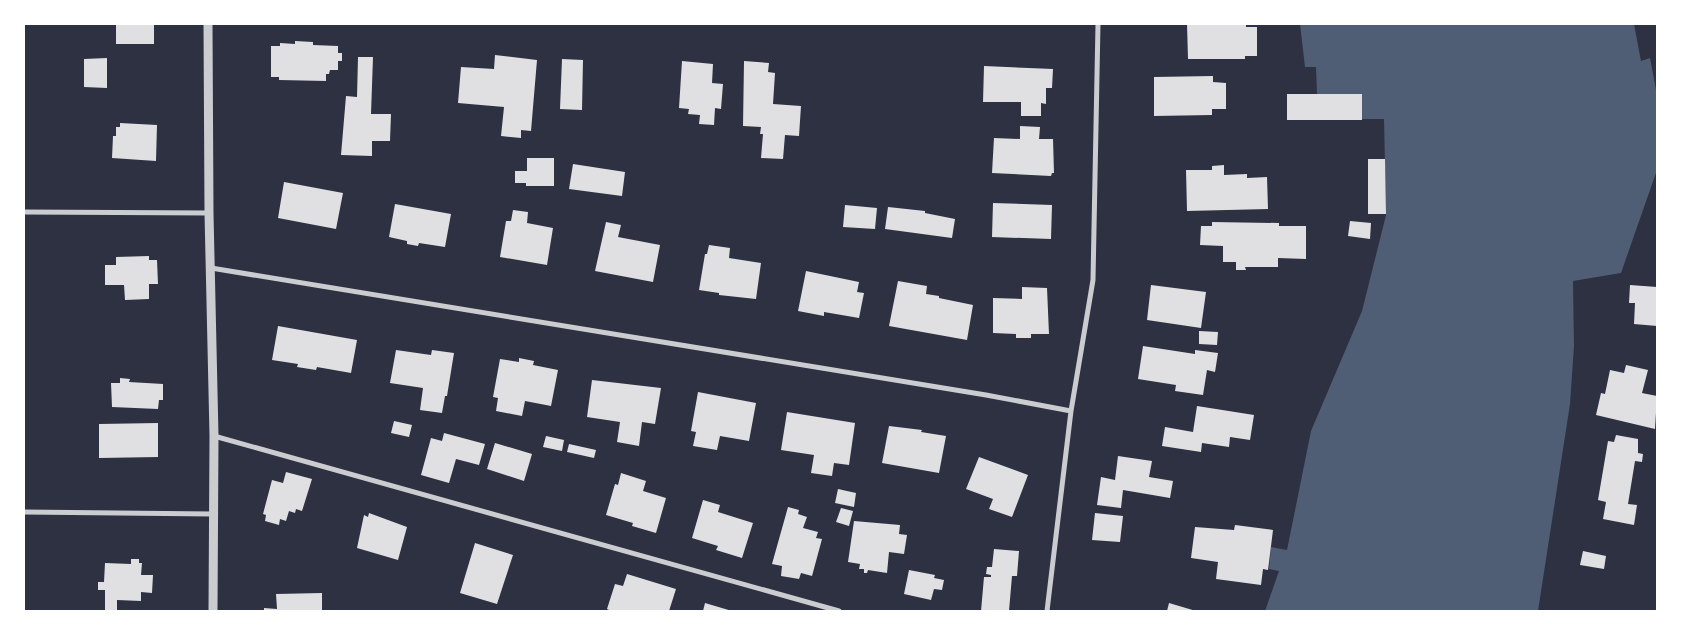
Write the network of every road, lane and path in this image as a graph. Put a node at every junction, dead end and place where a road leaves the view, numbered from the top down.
1 (208, 24) edge
2 (1098, 24) edge
3 (24, 212) edge
4 (209, 213) junction
5 (211, 268) junction
6 (1071, 411) junction
7 (214, 436) junction
8 (24, 512) edge
9 (212, 514) junction
10 (213, 611) edge
11 (839, 611) edge
12 (1047, 611) edge

1 - 4 street
2 - 6 street
3 - 4 street
4 - 5 street
5 - 6 street
5 - 7 street
6 - 12 street
7 - 9 street
7 - 11 street
8 - 9 street
9 - 10 street

